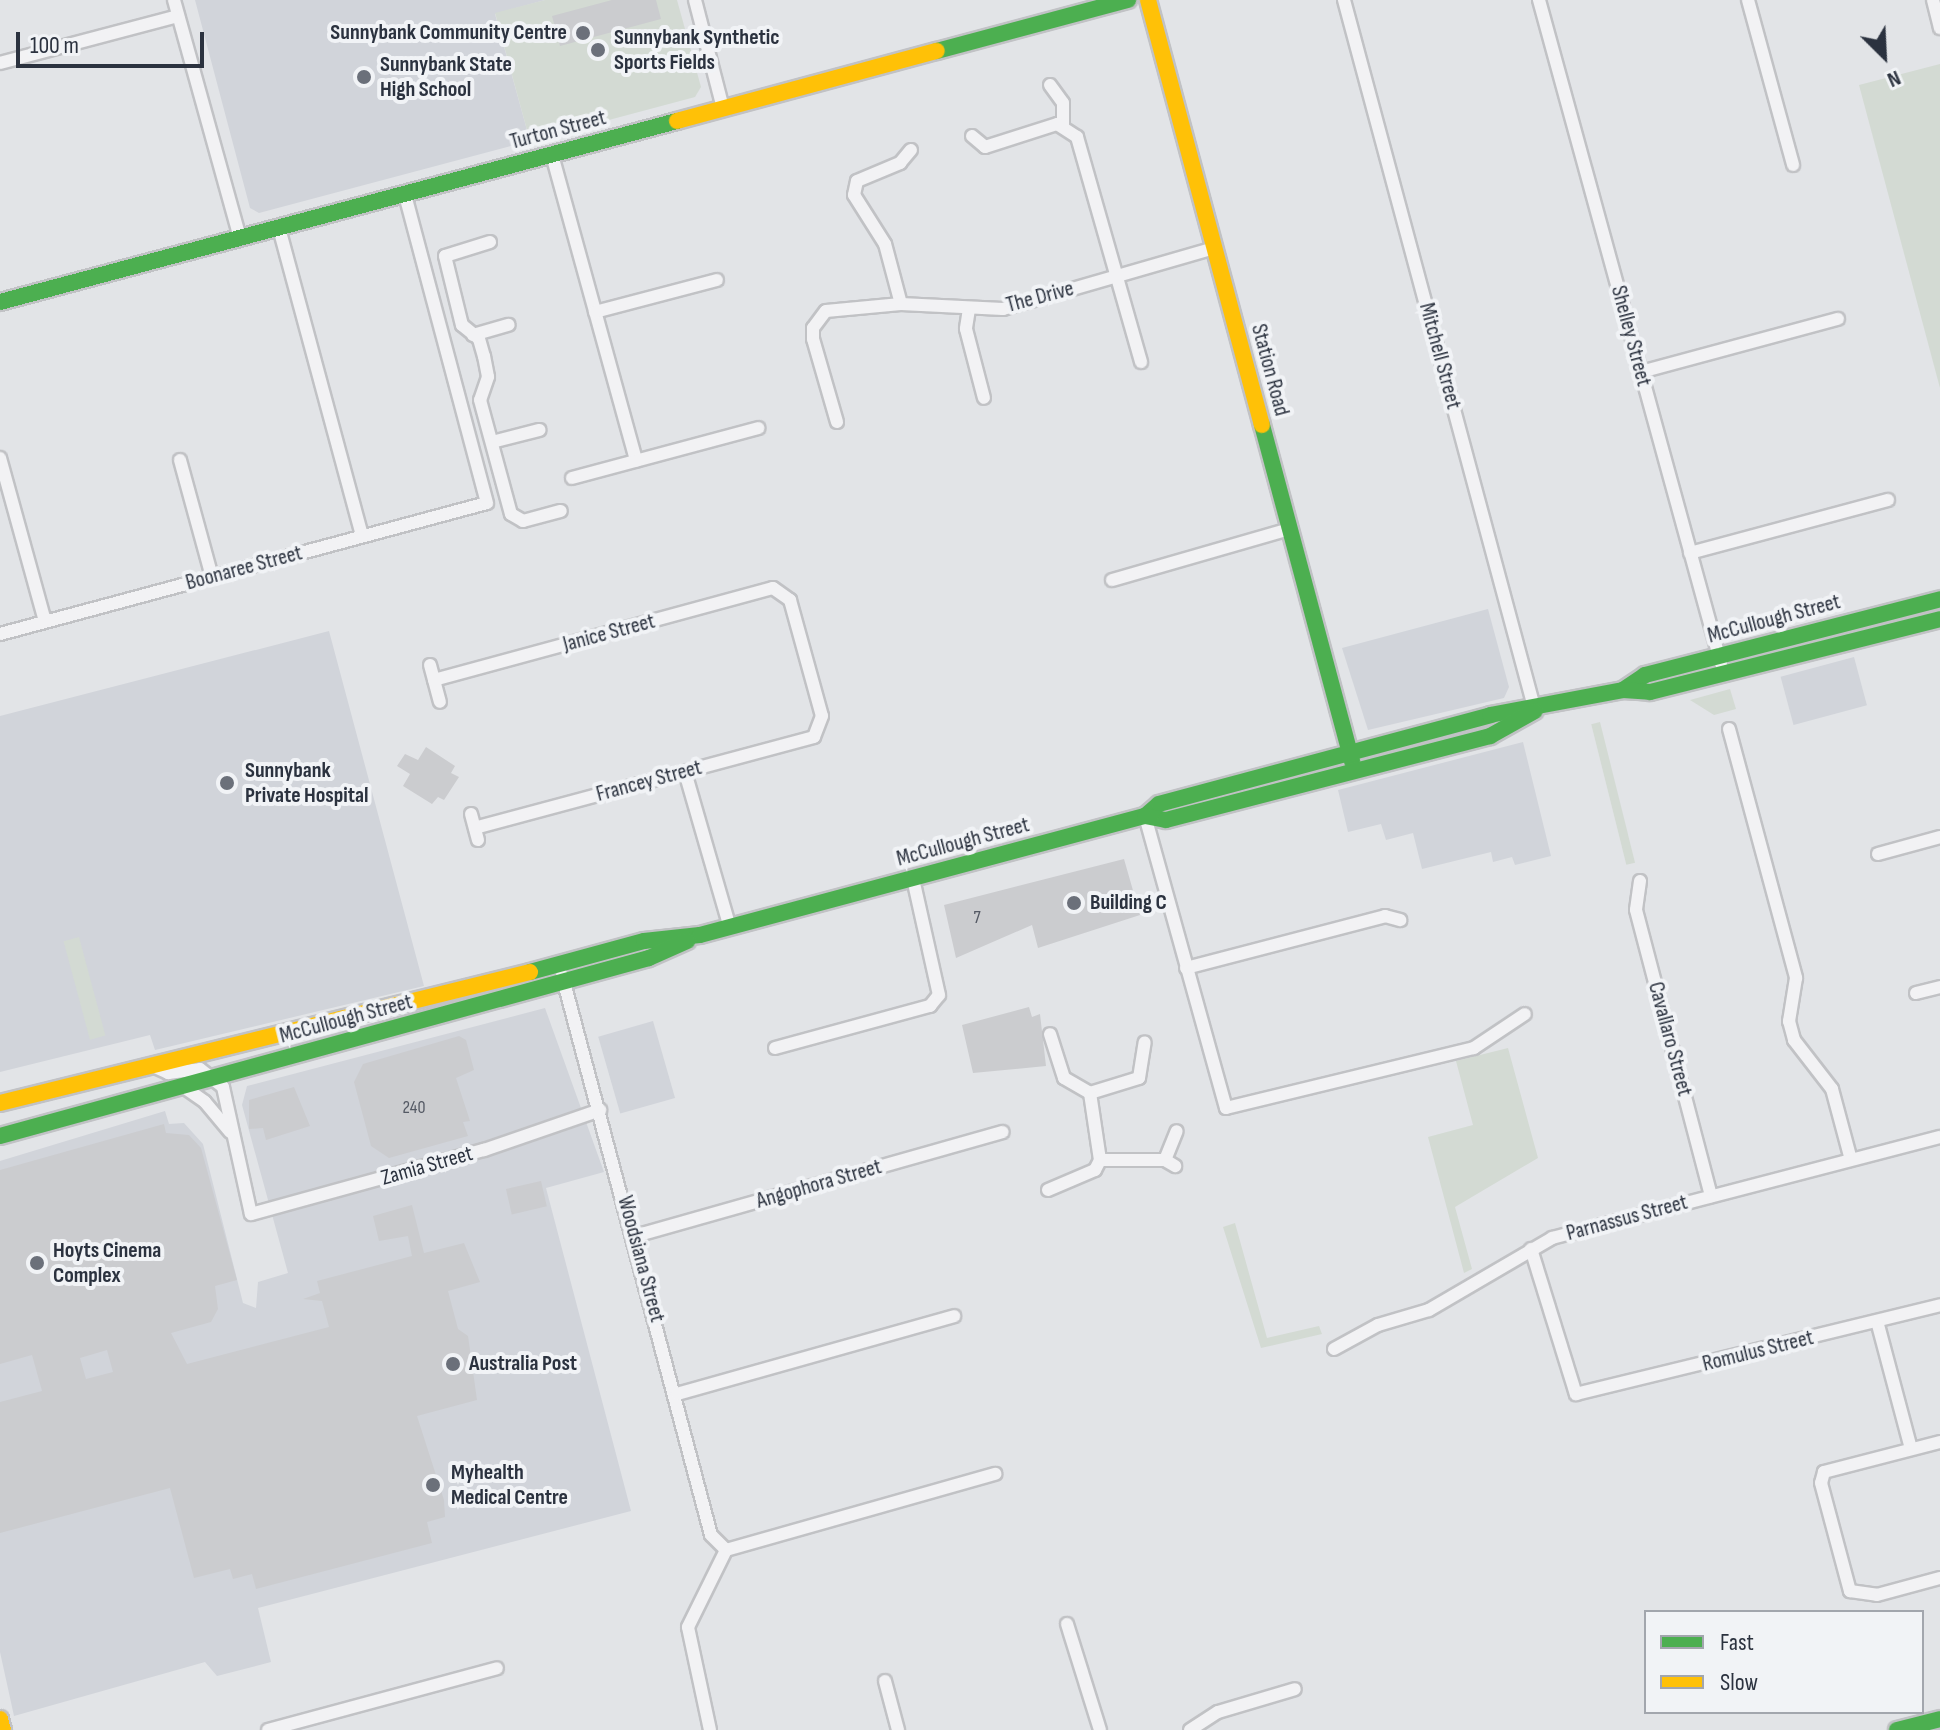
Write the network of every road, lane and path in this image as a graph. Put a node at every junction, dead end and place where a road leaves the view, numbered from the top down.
1 (174, 0) edge
2 (695, 0) edge
3 (1128, 0) edge
4 (1148, 0) edge
5 (1344, 0) edge
6 (1539, 0) edge
7 (1748, 0) edge
8 (1933, 0) edge
9 (178, 16) junction
10 (1940, 28) edge
11 (0, 63) edge
12 (1050, 85) dead end
13 (723, 108) junction
14 (1063, 125) junction
15 (972, 136) dead end
16 (911, 150) dead end
17 (552, 155) junction
18 (1793, 165) dead end
19 (405, 194) junction
20 (279, 228) junction
21 (240, 238) junction
22 (490, 242) dead end
23 (1214, 248) junction
24 (1115, 276) junction
25 (717, 280) dead end
26 (0, 302) edge
27 (901, 304) junction
28 (969, 309) junction
29 (595, 312) junction
30 (1838, 319) dead end
31 (509, 325) dead end
32 (473, 335) junction
33 (1141, 362) dead end
34 (1641, 372) junction
35 (984, 398) dead end
36 (837, 422) dead end
37 (758, 428) dead end
38 (539, 430) dead end
39 (492, 442) junction
40 (0, 458) edge
41 (180, 460) dead end
42 (636, 461) junction
43 (2, 472) edge
44 (572, 478) dead end
45 (1888, 500) dead end
46 (561, 511) dead end
47 (1290, 529) junction
48 (362, 536) junction
49 (1690, 553) junction
50 (212, 577) junction
51 (1112, 580) dead end
52 (1940, 599) edge
53 (1940, 619) edge
54 (45, 621) junction
55 (0, 634) edge
56 (1719, 656) junction
57 (430, 665) dead end
58 (1723, 673) junction
59 (434, 680) junction
60 (1623, 690) junction
61 (440, 702) dead end
62 (1535, 711) junction
63 (1729, 729) dead end
64 (820, 730) joint
65 (1349, 751) junction
66 (1354, 771) junction
67 (685, 772) junction
68 (471, 814) dead end
69 (1145, 816) junction
70 (1940, 837) edge
71 (1878, 854) dead end
72 (913, 879) junction
73 (1640, 881) dead end
74 (1400, 920) dead end
75 (730, 928) junction
76 (700, 935) junction
77 (559, 964) junction
78 (1186, 968) junction
79 (564, 982) junction
80 (1940, 987) edge
81 (1916, 993) dead end
82 (1525, 1014) dead end
83 (1050, 1034) dead end
84 (1145, 1042) dead end
85 (775, 1048) dead end
86 (151, 1065) junction
87 (214, 1076) junction
88 (181, 1085) junction
89 (1090, 1093) junction
90 (0, 1103) edge
91 (600, 1110) junction
92 (1177, 1131) dead end
93 (230, 1132) junction
94 (1003, 1132) dead end
95 (0, 1136) edge
96 (1940, 1137) edge
97 (1100, 1160) junction
98 (1851, 1160) junction
99 (1048, 1190) dead end
100 (1711, 1196) junction
101 (635, 1236) junction
102 (1531, 1249) junction
103 (1940, 1305) edge
104 (954, 1316) dead end
105 (1877, 1321) junction
106 (1334, 1349) dead end
107 (677, 1394) junction
108 (1940, 1442) edge
109 (1911, 1449) junction
110 (995, 1474) dead end
111 (726, 1550) junction
112 (1940, 1578) edge
113 (1067, 1624) dead end
114 (497, 1668) dead end
115 (885, 1681) dead end
116 (1295, 1689) dead end
117 (325, 1715) junction
118 (0, 1719) edge
119 (1940, 1719) edge
120 (3, 1730) edge
121 (268, 1730) edge
122 (329, 1730) edge
123 (710, 1730) edge
124 (898, 1730) edge
125 (1100, 1730) edge
126 (1190, 1730) edge
127 (1897, 1730) edge

1 - 9 street
2 - 13 street
3 - 13 main road, Turton Street
4 - 23 main road, Station Road
5 - 62 street, Mitchell Street
6 - 34 street, Shelley Street
7 - 18 street
8 - 10 street
9 - 11 street
9 - 21 street
12 - 14 street
13 - 17 main road, Turton Street
14 - 15 street
14 - 24 street
16 - 27 street
17 - 19 main road, Turton Street
17 - 29 street
19 - 20 main road, Turton Street
19 - 48 street, Boonaree Street
20 - 21 main road, Turton Street
20 - 48 street
21 - 26 main road, Turton Street
22 - 32 street
23 - 24 street, The Drive
23 - 47 main road, Station Road
24 - 28 street, The Drive
24 - 33 street
25 - 29 street
27 - 28 street, The Drive
27 - 36 street, The Drive
28 - 35 street
29 - 42 street
30 - 34 street
31 - 32 street
32 - 39 street
34 - 49 street, Shelley Street
37 - 42 street
38 - 39 street
39 - 46 street
40 - 43 street
41 - 50 street
42 - 44 street
43 - 54 street
45 - 49 street
47 - 51 street
47 - 65 main road, Station Road
48 - 50 street, Boonaree Street
49 - 56 street, Shelley Street
50 - 54 street, Boonaree Street
52 - 56 main road, McCullough Street
53 - 58 main road, McCullough Street
54 - 55 street, Boonaree Street
56 - 58 street, Shelley Street
56 - 60 main road, McCullough Street
57 - 59 street
58 - 60 main road, McCullough Street
59 - 61 street
59 - 64 street, Janice Street
60 - 62 main road, McCullough Street
62 - 65 main road, McCullough Street
62 - 66 main road, McCullough Street
63 - 98 street
64 - 67 street, Francey Street
65 - 66 main road, Station Road
65 - 69 main road, McCullough Street
66 - 69 main road, McCullough Street
67 - 68 street, Francey Street
67 - 75 street
69 - 72 main road, McCullough Street
69 - 78 street
70 - 71 street
72 - 75 main road, McCullough Street
72 - 85 street
73 - 100 street, Cavallaro Street
74 - 78 street
75 - 76 main road, McCullough Street
76 - 77 main road, McCullough Street
76 - 79 main road, McCullough Street
77 - 79 street, Woodsiana Street
77 - 86 main road, McCullough Street
78 - 82 street
79 - 87 main road, McCullough Street
79 - 91 street, Woodsiana Street
80 - 81 street
83 - 89 street
84 - 89 street
86 - 87 street
86 - 90 main road, McCullough Street
87 - 88 main road, McCullough Street
87 - 93 street
88 - 93 street
88 - 95 main road, McCullough Street
89 - 97 street
91 - 93 street, Zamia Street
91 - 101 street, Woodsiana Street
92 - 97 street
94 - 101 street, Angophora Street
96 - 98 street, Parnassus Street
97 - 99 street
98 - 100 street, Parnassus Street
100 - 102 street, Parnassus Street
101 - 107 street, Woodsiana Street
102 - 105 street, Romulus Street
102 - 106 street, Parnassus Street
103 - 105 street, Romulus Street
104 - 107 street
105 - 109 street
107 - 111 street, Woodsiana Street
108 - 109 street
109 - 112 street
110 - 111 street
111 - 123 street
113 - 125 street
114 - 117 street
115 - 124 street
116 - 126 street
117 - 121 street
117 - 122 street
118 - 120 main road
119 - 127 main road

